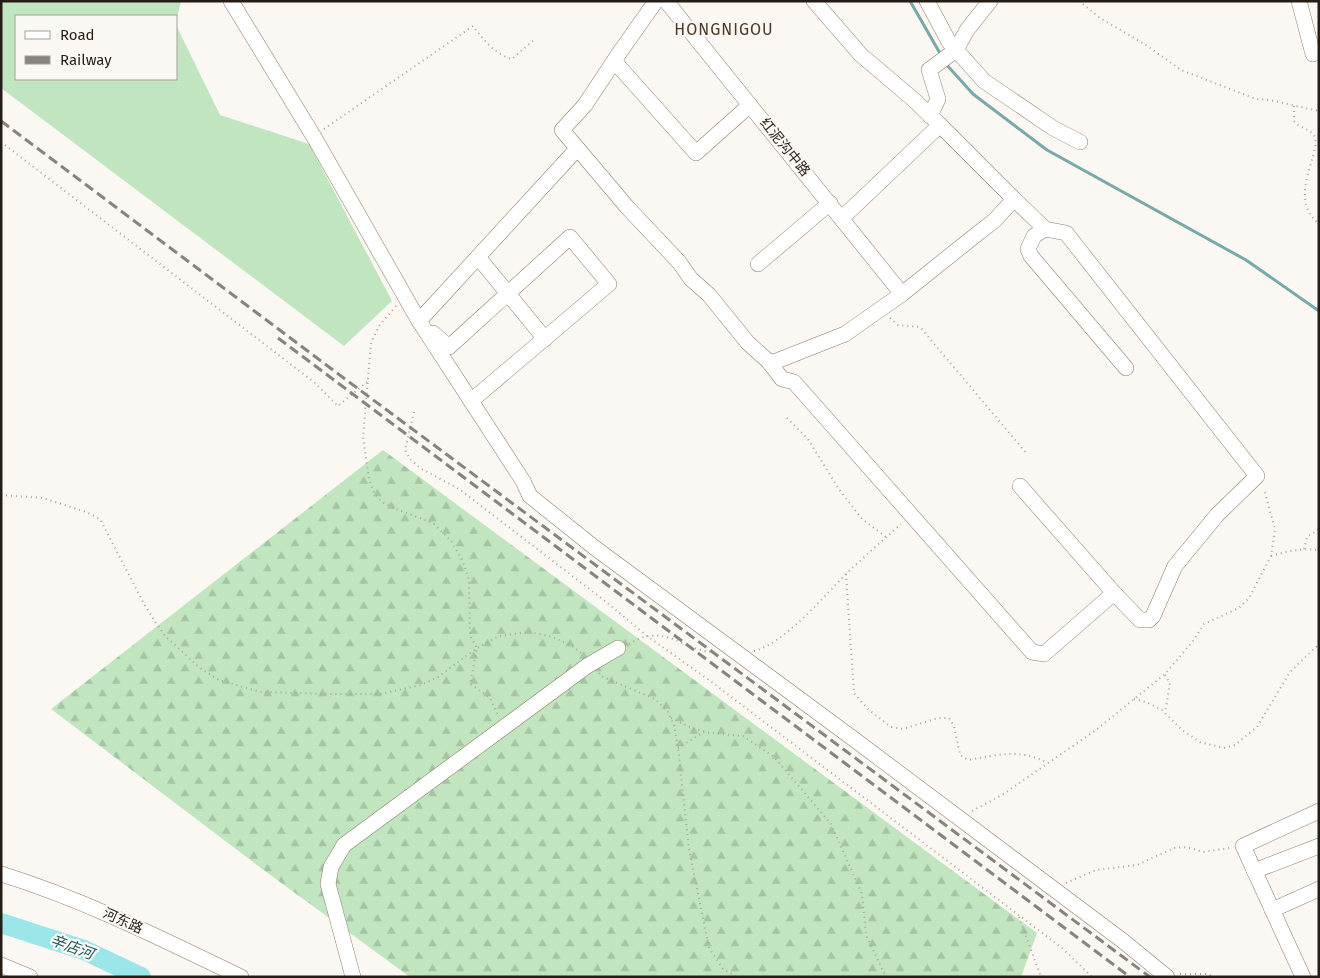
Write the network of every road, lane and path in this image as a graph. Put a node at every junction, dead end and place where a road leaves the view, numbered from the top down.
1 (230, 1) edge
2 (656, 1) edge
3 (666, 1) edge
4 (814, 1) edge
5 (927, 1) edge
6 (990, 1) edge
7 (1079, 1) edge
8 (1299, 1) edge
9 (536, 38) dead end
10 (953, 53) junction
11 (1313, 54) dead end
12 (614, 62) junction
13 (750, 104) junction
14 (1294, 106) junction
15 (1319, 112) edge
16 (935, 120) junction
17 (314, 136) junction
18 (1, 142) edge
19 (1080, 142) dead end
20 (577, 149) junction
21 (1014, 199) junction
22 (830, 203) junction
23 (842, 218) junction
24 (1319, 224) edge
25 (1045, 229) junction
26 (478, 257) junction
27 (758, 264) dead end
28 (400, 286) junction
29 (508, 293) junction
30 (902, 294) junction
31 (886, 304) junction
32 (419, 321) junction
33 (545, 338) junction
34 (768, 361) junction
35 (1126, 368) dead end
36 (367, 382) junction
37 (471, 402) junction
38 (414, 412) dead end
39 (788, 418) dead end
40 (1027, 454) dead end
41 (1262, 484) dead end
42 (1020, 486) dead end
43 (1, 495) edge
44 (912, 515) junction
45 (1319, 529) edge
46 (886, 538) junction
47 (1304, 548) junction
48 (1319, 550) edge
49 (1271, 556) junction
50 (846, 574) junction
51 (1114, 593) junction
52 (646, 636) junction
53 (1319, 644) edge
54 (477, 648) junction
55 (618, 648) joint
56 (713, 652) dead end
57 (738, 652) junction
58 (591, 663) junction
59 (1165, 674) junction
60 (1134, 699) junction
61 (1165, 713) junction
62 (671, 718) junction
63 (504, 727) junction
64 (704, 731) junction
65 (678, 748) junction
66 (1048, 763) junction
67 (1319, 811) edge
68 (958, 818) junction
69 (1243, 846) junction
70 (1319, 846) edge
71 (1254, 872) junction
72 (1, 874) edge
73 (1053, 889) junction
74 (1319, 889) edge
75 (1272, 910) junction
76 (1018, 915) junction
77 (1, 965) edge
78 (1166, 976) edge
79 (30, 977) edge
80 (240, 977) edge
81 (353, 977) edge
82 (737, 977) edge
83 (886, 977) edge
84 (1041, 977) edge
85 (1092, 977) edge
86 (1213, 977) edge
87 (1303, 977) edge

1 - 17 street
2 - 12 street
3 - 13 street, 红泥沟中路
4 - 16 street
5 - 10 street
6 - 10 street
7 - 14 path
8 - 11 street
9 - 17 path
10 - 16 street
10 - 19 street
12 - 13 street
12 - 20 street
13 - 22 street, 红泥沟中路
14 - 15 path
14 - 24 path
16 - 21 street
16 - 23 street
17 - 28 street
18 - 36 path
20 - 26 street
20 - 34 street
21 - 25 street
21 - 30 street
22 - 23 street, 红泥沟中路
22 - 27 street
23 - 30 street, 红泥沟中路
25 - 35 street
25 - 51 street
26 - 29 street
26 - 32 street
28 - 32 street
28 - 36 path
29 - 32 street
29 - 33 street
29 - 33 street
30 - 31 street
31 - 34 street
31 - 40 path
32 - 37 street
33 - 37 street
34 - 44 street
36 - 54 path
37 - 57 street
38 - 52 path
39 - 46 path
41 - 49 path
42 - 51 street
43 - 54 path
44 - 46 path
44 - 51 street
45 - 47 path
46 - 50 path
47 - 48 path
47 - 49 path
49 - 59 path
50 - 57 path
50 - 66 path
52 - 55 path
52 - 56 path
52 - 76 path
53 - 61 path
54 - 58 path
54 - 63 path
55 - 58 street
57 - 68 street
58 - 62 path
58 - 63 street
59 - 60 path
59 - 61 path
60 - 61 path
60 - 66 path
62 - 64 path
62 - 65 path
63 - 81 street
64 - 65 path
64 - 83 path
65 - 82 path
66 - 68 path
67 - 69 street
68 - 73 street
69 - 71 street
69 - 73 path
70 - 71 street
71 - 75 street
72 - 80 street, 河东路
73 - 78 street
74 - 75 street
75 - 87 street
76 - 84 path
76 - 85 path
77 - 79 street
78 - 86 path

